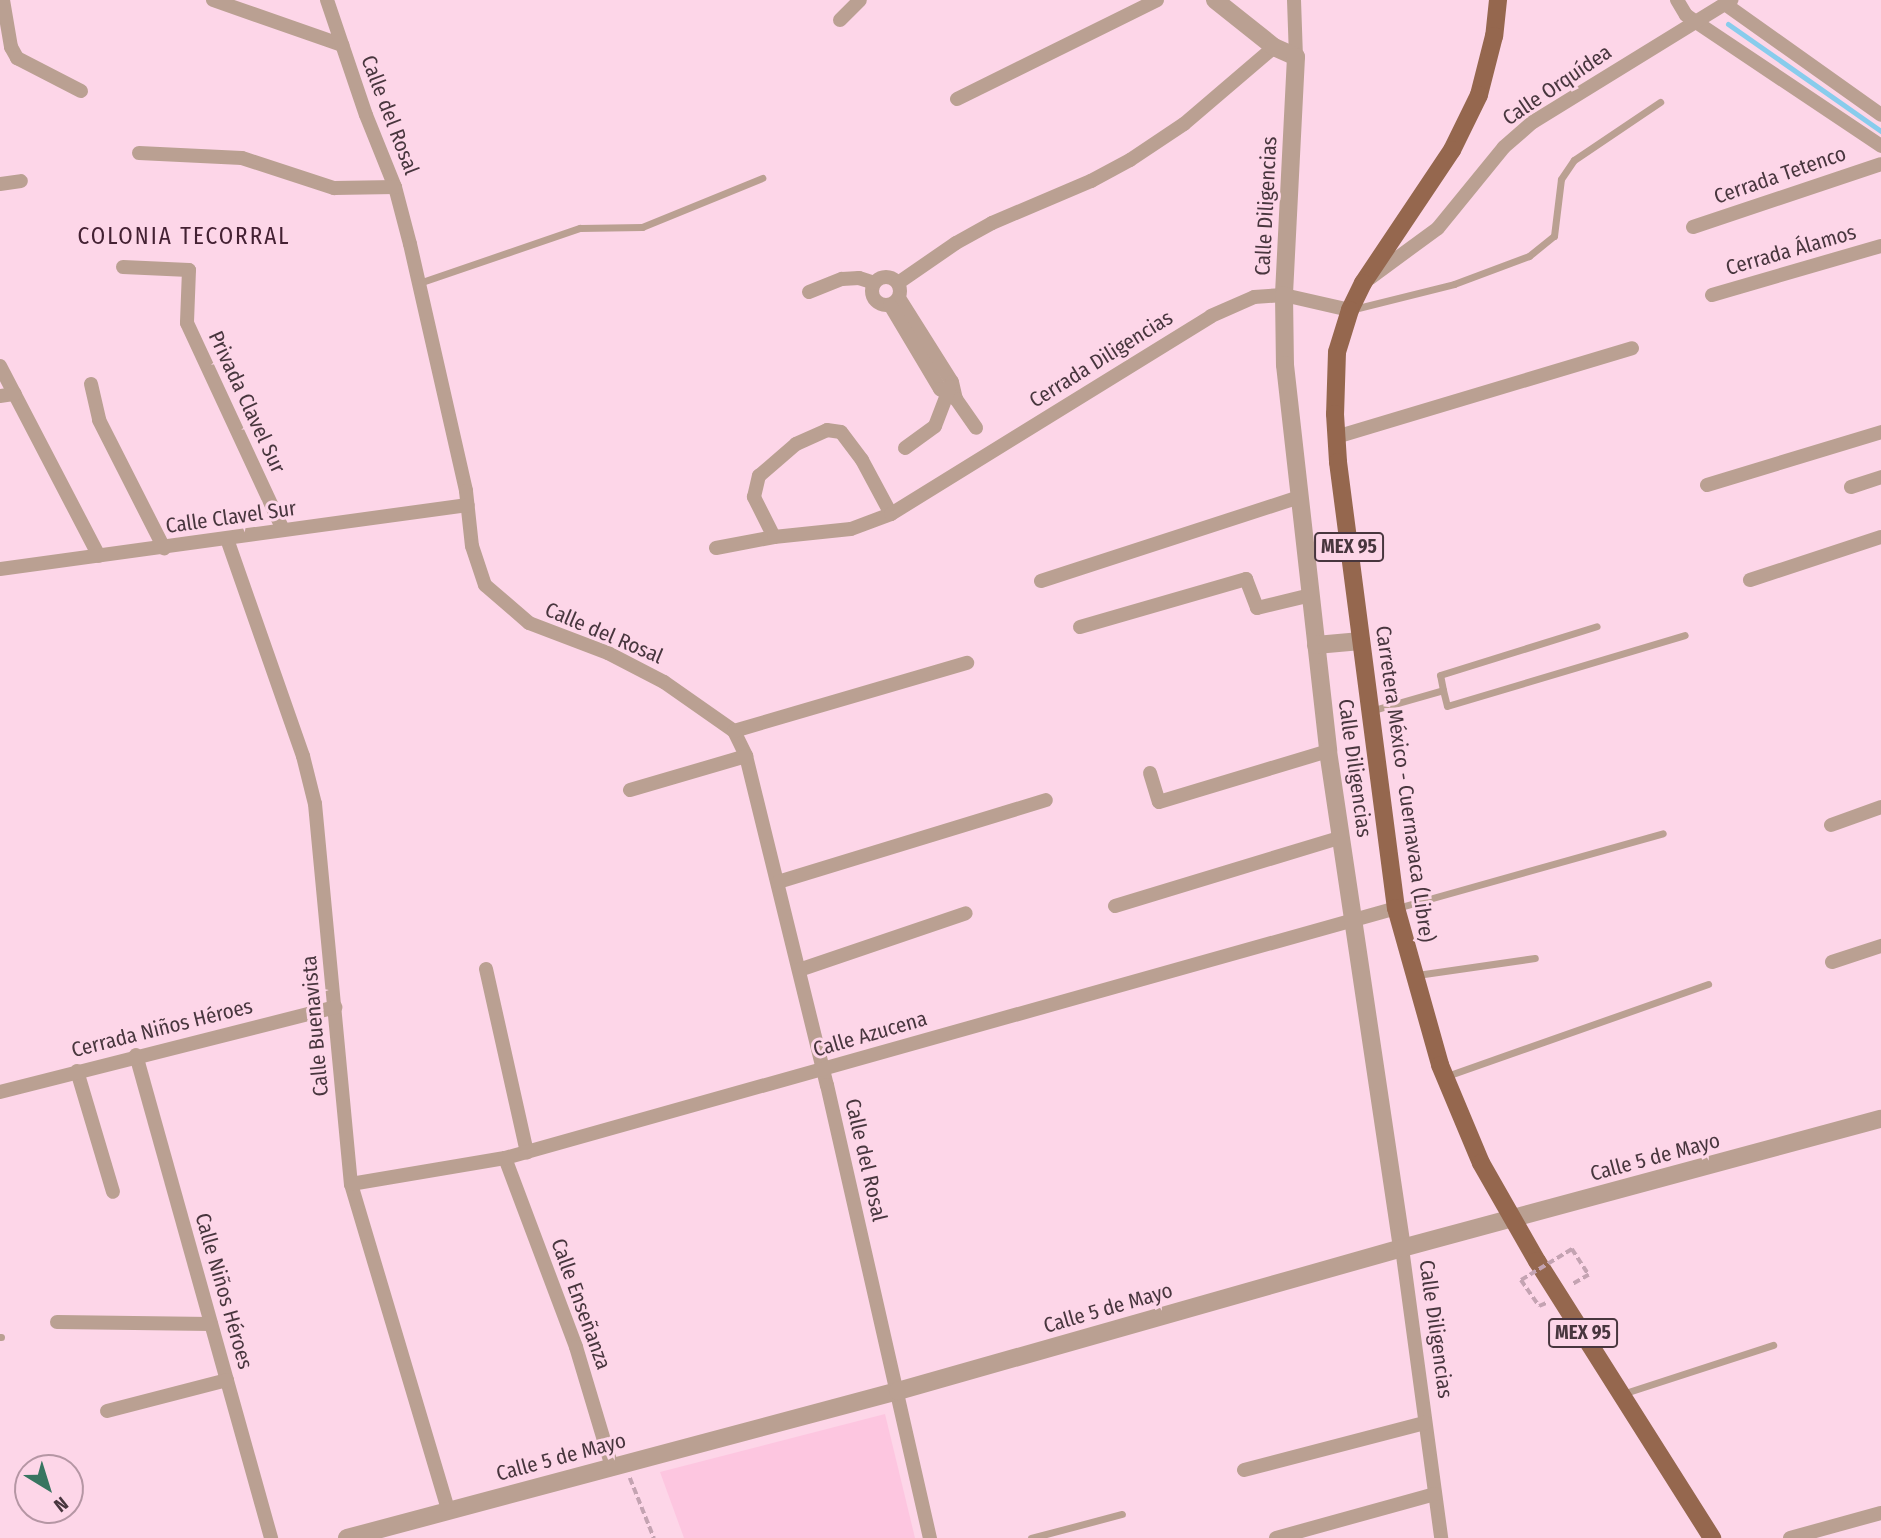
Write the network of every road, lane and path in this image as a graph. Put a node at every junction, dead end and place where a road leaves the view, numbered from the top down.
1 (214, 0) edge
2 (327, 0) edge
3 (860, 0) edge
4 (1157, 0) edge
5 (1216, 0) edge
6 (1294, 0) edge
7 (1498, 0) edge
8 (1677, 0) edge
9 (1726, 3) edge
10 (2, 6) edge
11 (840, 20) dead end
12 (1698, 20) junction
13 (342, 45) junction
14 (1274, 47) junction
15 (1296, 57) junction
16 (81, 91) dead end
17 (957, 99) dead end
18 (1661, 102) dead end
19 (1881, 115) edge
20 (1881, 146) edge
21 (139, 153) dead end
22 (1881, 164) edge
23 (762, 178) dead end
24 (22, 181) dead end
25 (0, 184) edge
26 (395, 187) junction
27 (1693, 226) dead end
28 (1881, 246) edge
29 (123, 267) dead end
30 (419, 283) junction
31 (874, 283) junction
32 (898, 283) junction
33 (1363, 283) junction
34 (809, 292) dead end
35 (1284, 295) junction
36 (1712, 295) dead end
37 (895, 302) junction
38 (1350, 310) junction
39 (1632, 348) dead end
40 (0, 366) edge
41 (91, 384) dead end
42 (952, 392) junction
43 (7, 395) edge
44 (976, 428) dead end
45 (1881, 432) edge
46 (1336, 437) junction
47 (905, 448) dead end
48 (1881, 477) edge
49 (1707, 485) dead end
50 (1851, 487) dead end
51 (1299, 496) junction
52 (468, 505) junction
53 (891, 514) junction
54 (283, 530) junction
55 (774, 537) junction
56 (1881, 537) edge
57 (227, 540) junction
58 (164, 548) junction
59 (716, 548) dead end
60 (99, 556) junction
61 (0, 569) edge
62 (1750, 580) dead end
63 (1041, 581) dead end
64 (1311, 595) junction
65 (1597, 626) dead end
66 (1080, 627) dead end
67 (1685, 635) dead end
68 (1361, 640) junction
69 (1316, 645) junction
70 (967, 663) dead end
71 (1443, 690) junction
72 (1369, 711) junction
73 (734, 731) junction
74 (1328, 751) junction
75 (746, 755) junction
76 (1150, 773) dead end
77 (630, 790) dead end
78 (1046, 800) dead end
79 (1881, 807) edge
80 (1831, 825) dead end
81 (1662, 833) dead end
82 (1342, 837) junction
83 (778, 882) junction
84 (1115, 906) dead end
85 (1396, 908) junction
86 (966, 913) dead end
87 (1354, 918) junction
88 (1881, 946) edge
89 (1535, 958) dead end
90 (1832, 962) dead end
91 (486, 969) dead end
92 (800, 970) junction
93 (1413, 976) junction
94 (1708, 984) dead end
95 (335, 1007) junction
96 (136, 1055) junction
97 (823, 1069) junction
98 (77, 1071) junction
99 (1444, 1077) junction
100 (0, 1092) edge
101 (1881, 1119) edge
102 (527, 1152) junction
103 (505, 1158) junction
104 (351, 1184) junction
105 (113, 1192) dead end
106 (1513, 1220) junction
107 (1402, 1248) junction
108 (1521, 1280) dead end
109 (1558, 1293) junction
110 (57, 1322) dead end
111 (211, 1324) junction
112 (1773, 1345) dead end
113 (227, 1380) junction
114 (898, 1391) junction
115 (1622, 1394) junction
116 (107, 1411) dead end
117 (1425, 1423) junction
118 (619, 1465) junction
119 (1244, 1469) dead end
120 (1435, 1494) junction
121 (449, 1510) junction
122 (1881, 1513) edge
123 (1122, 1514) dead end
124 (271, 1538) edge
125 (347, 1538) edge
126 (654, 1538) edge
127 (930, 1538) edge
128 (1031, 1538) edge
129 (1276, 1538) edge
130 (1441, 1538) edge
131 (1712, 1538) edge
132 (1790, 1538) edge

1 - 13 street
2 - 13 street, Calle del Rosal
3 - 11 street
4 - 17 street
5 - 14 street
6 - 15 street, Calle Diligencias
7 - 33 main road, Carretera México - Cuernavaca (Libre) / MEX 95
8 - 12 street
9 - 12 street, Calle Orquídea
9 - 19 street
10 - 16 street
12 - 20 street
12 - 33 street, Calle Orquídea
13 - 26 street, Calle del Rosal
14 - 15 street
14 - 32 street
15 - 35 street, Calle Diligencias
18 - 38 lane
21 - 26 street
22 - 27 street, Cerrada Tetenco
23 - 30 lane
24 - 25 street
26 - 30 street, Calle del Rosal
28 - 36 street, Cerrada Álamos
29 - 54 street, Privada Clavel Sur
30 - 52 street, Calle del Rosal
31 - 32 street
31 - 34 street
31 - 37 street
32 - 37 street
33 - 38 main road, Carretera México - Cuernavaca (Libre) / MEX 95
35 - 38 street, Cerrada Diligencias
35 - 51 street, Calle Diligencias
35 - 53 street, Cerrada Diligencias
37 - 42 street
38 - 46 main road, Carretera México - Cuernavaca (Libre) / MEX 95
39 - 46 street
40 - 43 street
41 - 58 street
42 - 44 street
42 - 47 street
43 - 60 street
45 - 49 street
46 - 68 main road, Carretera México - Cuernavaca (Libre) / MEX 95
48 - 50 street
51 - 63 street
51 - 64 street, Calle Diligencias
52 - 54 street, Calle Clavel Sur
52 - 73 street, Calle del Rosal
53 - 55 street, Cerrada Diligencias
53 - 55 street
54 - 57 street, Calle Clavel Sur
55 - 59 street, Cerrada Diligencias
56 - 62 street
57 - 58 street, Calle Clavel Sur
57 - 95 street, Calle Buenavista
58 - 60 street, Calle Clavel Sur
60 - 61 street, Calle Clavel Sur
64 - 66 street
64 - 69 street, Calle Diligencias
65 - 71 lane
67 - 71 lane
68 - 69 street
68 - 72 main road, Carretera México - Cuernavaca (Libre) / MEX 95
69 - 74 street, Calle Diligencias
70 - 73 street
71 - 72 lane
72 - 85 main road, Carretera México - Cuernavaca (Libre) / MEX 95
73 - 75 street, Calle del Rosal
74 - 76 street
74 - 82 street, Calle Diligencias
75 - 77 street
75 - 83 street, Calle del Rosal
78 - 83 street
79 - 80 street
81 - 85 lane
82 - 84 street
82 - 87 street, Calle Diligencias
83 - 92 street, Calle del Rosal
85 - 87 street, Calle Azucena
85 - 93 main road, Carretera México - Cuernavaca (Libre) / MEX 95
86 - 92 street
87 - 97 street, Calle Azucena
87 - 107 street, Calle Diligencias
88 - 90 street
89 - 93 lane
91 - 102 street
92 - 97 street, Calle del Rosal
93 - 99 main road, Carretera México - Cuernavaca (Libre) / MEX 95
94 - 99 lane
95 - 96 street, Cerrada Niños Héroes
95 - 104 street, Calle Buenavista
96 - 98 street, Cerrada Niños Héroes
96 - 111 street, Calle Niños Héroes
97 - 102 street, Calle Azucena
97 - 114 street, Calle del Rosal
98 - 100 street, Cerrada Niños Héroes
98 - 105 street
99 - 106 main road, Carretera México - Cuernavaca (Libre) / MEX 95
101 - 106 street, Calle 5 de Mayo
102 - 103 street, Calle Azucena
103 - 104 street, Calle Azucena
103 - 118 street, Calle Enseñanza
104 - 121 street, Calle Buenavista
106 - 107 street, Calle 5 de Mayo
106 - 109 main road, Carretera México - Cuernavaca (Libre) / MEX 95
107 - 114 street, Calle 5 de Mayo
107 - 117 street, Calle Diligencias
108 - 109 path, bridge
109 - 115 main road, Carretera México - Cuernavaca (Libre) / MEX 95
110 - 111 street
111 - 113 street, Calle Niños Héroes
112 - 115 lane
113 - 116 street
113 - 124 street, Calle Niños Héroes
114 - 118 street, Calle 5 de Mayo
114 - 127 street, Calle del Rosal
115 - 131 main road, Carretera México - Cuernavaca (Libre) / MEX 95
117 - 119 street
117 - 120 street, Calle Diligencias
118 - 121 street, Calle 5 de Mayo
118 - 126 path
120 - 129 street
120 - 130 street, Calle Diligencias
121 - 125 street, Calle 5 de Mayo
122 - 132 street
123 - 128 lane

